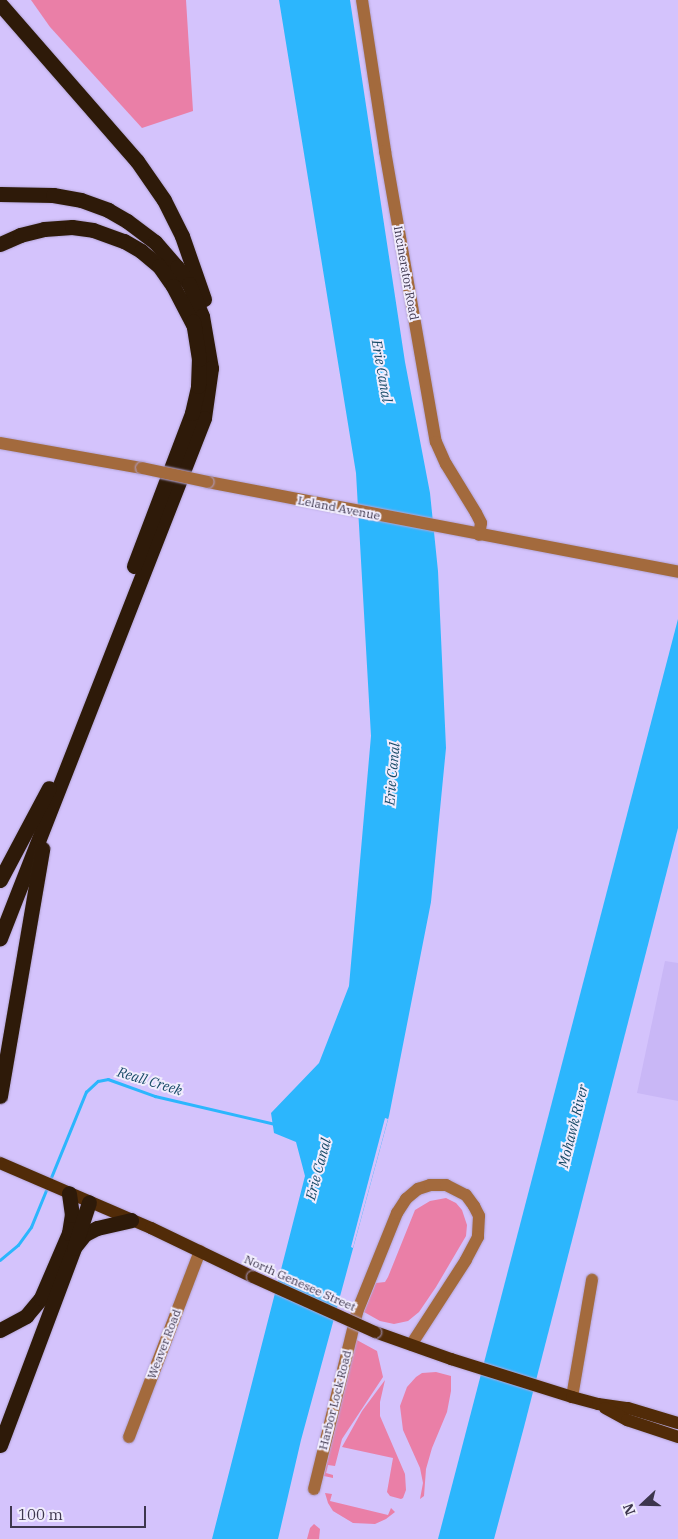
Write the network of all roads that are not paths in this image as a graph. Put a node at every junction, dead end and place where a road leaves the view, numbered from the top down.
1 (362, 0) edge
2 (0, 4) edge
3 (0, 194) edge
4 (0, 200) edge
5 (0, 244) edge
6 (195, 328) junction
7 (208, 344) junction
8 (0, 443) edge
9 (479, 535) junction
10 (675, 571) edge
11 (53, 780) junction
12 (52, 804) junction
13 (0, 880) edge
14 (0, 917) edge
15 (0, 938) edge
16 (0, 1096) edge
17 (0, 1163) edge
18 (64, 1190) junction
19 (89, 1202) junction
20 (130, 1220) junction
21 (74, 1248) junction
22 (200, 1251) junction
23 (592, 1280) dead end
24 (0, 1330) edge
25 (411, 1345) junction
26 (572, 1397) junction
27 (598, 1404) junction
28 (678, 1423) edge
29 (678, 1437) edge
30 (129, 1438) dead end
31 (2, 1439) edge
32 (314, 1489) dead end

1 - 9 street, Incinerator Road
2 - 7 highway
3 - 7 highway
4 - 6 highway
5 - 6 highway
6 - 11 highway
7 - 12 highway
8 - 9 street, Leland Avenue, bridge
9 - 10 street, Leland Avenue
11 - 13 highway
11 - 14 highway
12 - 15 highway
12 - 16 highway
17 - 18 main road, North Genesee Street
18 - 19 main road, North Genesee Street
18 - 24 highway
19 - 20 main road, North Genesee Street
19 - 21 highway
20 - 21 highway
20 - 22 main road, North Genesee Street
21 - 31 highway
22 - 25 main road, North Genesee Street, bridge
22 - 30 street, Weaver Road
23 - 26 street
25 - 26 main road, North Genesee Street
25 - 32 street, Harbor Lock Road
26 - 27 main road, North Genesee Street
27 - 28 main road, North Genesee Street
27 - 29 main road, North Genesee Street

